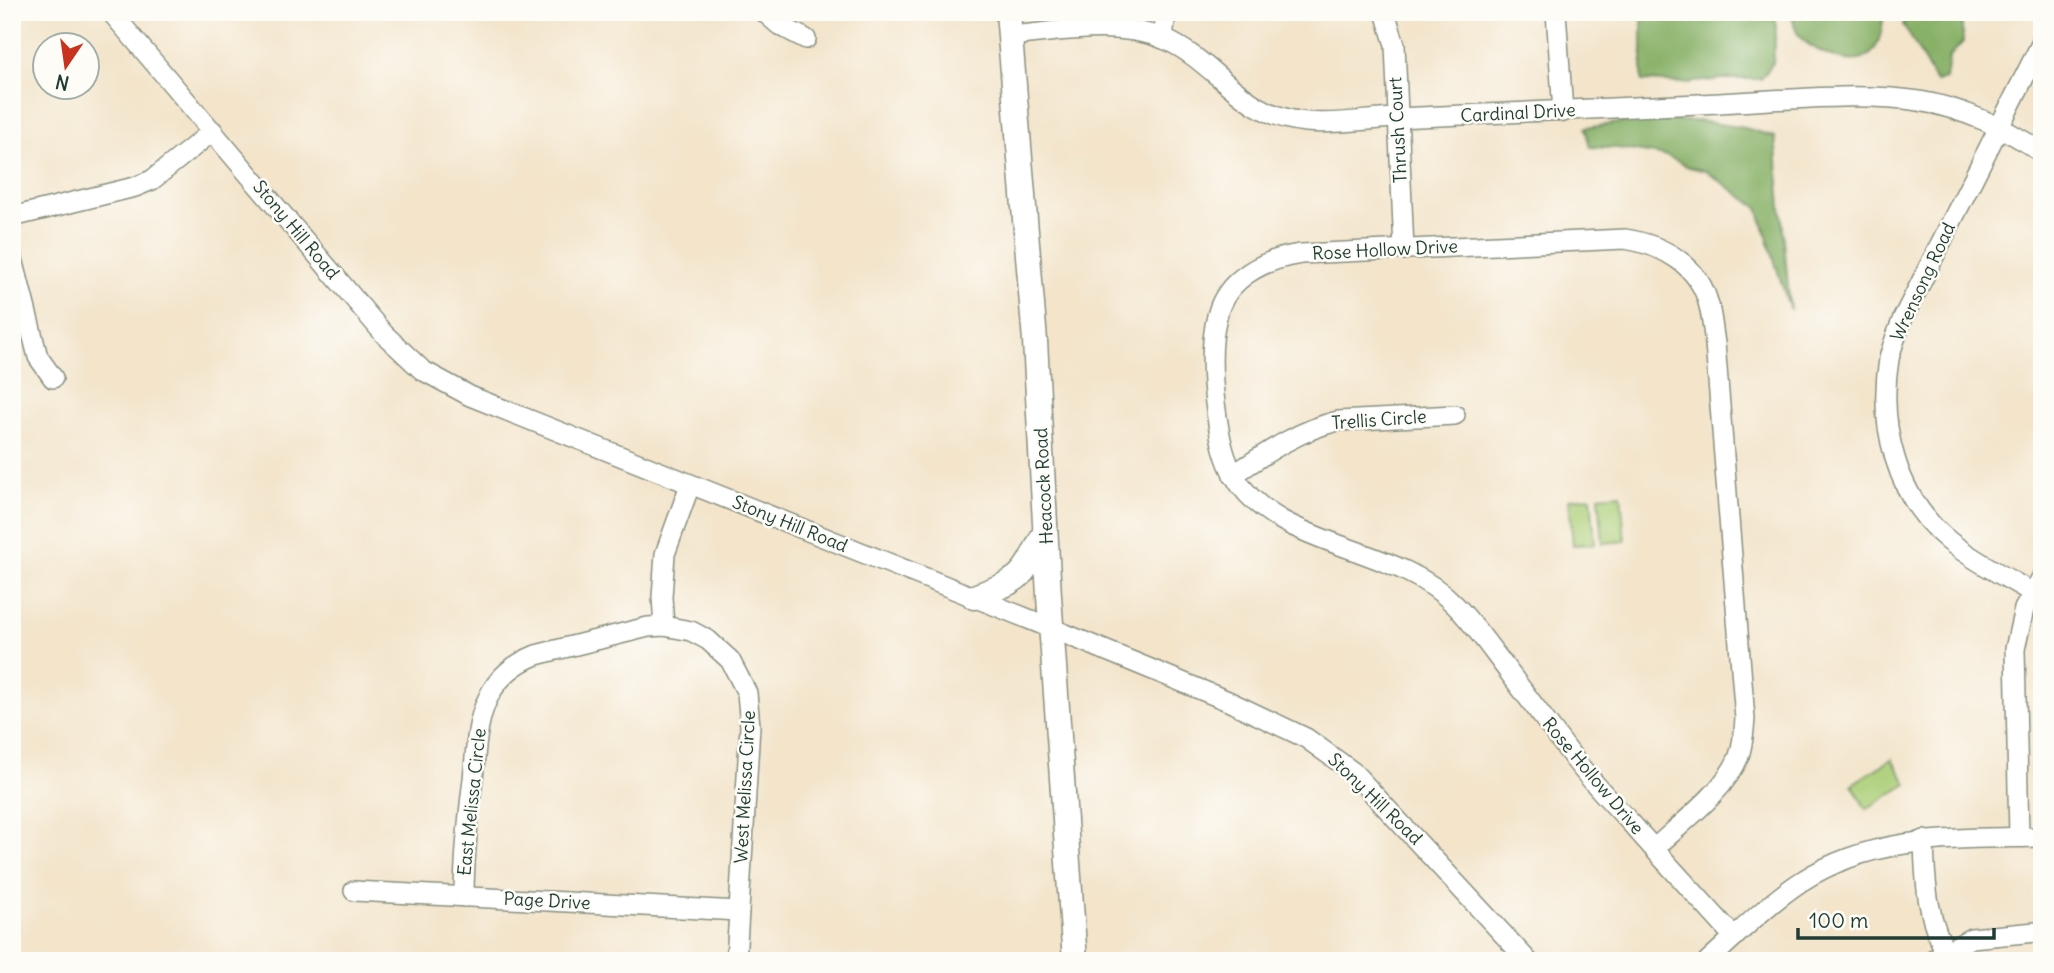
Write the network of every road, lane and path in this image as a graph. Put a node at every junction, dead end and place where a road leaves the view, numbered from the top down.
1 (111, 12) edge
2 (764, 12) edge
3 (1166, 12) edge
4 (1385, 12) edge
5 (1556, 12) edge
6 (1008, 24) edge
7 (806, 39) dead end
8 (1163, 39) junction
9 (2042, 42) edge
10 (1563, 111) junction
11 (1397, 118) junction
12 (1998, 128) junction
13 (212, 131) junction
14 (2042, 153) edge
15 (12, 217) edge
16 (1404, 250) junction
17 (12, 255) edge
18 (53, 377) dead end
19 (1455, 415) dead end
20 (1233, 475) junction
21 (690, 485) junction
22 (1046, 528) junction
23 (2037, 584) edge
24 (974, 597) junction
25 (664, 626) junction
26 (1051, 628) junction
27 (2042, 836) edge
28 (2019, 837) junction
29 (1924, 840) junction
30 (1654, 849) junction
31 (354, 891) dead end
32 (464, 897) junction
33 (739, 911) junction
34 (2036, 932) dead end
35 (1734, 937) junction
36 (1942, 958) edge
37 (736, 961) edge
38 (1075, 961) edge
39 (1528, 961) edge
40 (1708, 961) edge

1 - 13 street, Stony Hill Road
2 - 7 street
3 - 8 street
4 - 11 street, Thrush Court
5 - 10 street
6 - 8 street, Cardinal Drive
6 - 22 main road, Heacock Road
8 - 11 street, Cardinal Drive
9 - 12 street, Wrensong Road
10 - 11 street, Cardinal Drive
10 - 12 street, Cardinal Drive
11 - 16 street, Thrush Court
12 - 14 street, Cardinal Drive
12 - 23 street, Wrensong Road
13 - 15 street
13 - 21 street, Stony Hill Road
16 - 20 street, Rose Hollow Drive
16 - 30 street, Rose Hollow Drive
17 - 18 street
19 - 20 street, Trellis Circle
20 - 30 street, Rose Hollow Drive
21 - 24 street, Stony Hill Road
21 - 25 street
22 - 24 main road
22 - 26 main road, Heacock Road
23 - 28 street
24 - 26 street, Stony Hill Road
25 - 32 street, East Melissa Circle
25 - 33 street, West Melissa Circle
26 - 38 main road, Heacock Road
26 - 39 street, Stony Hill Road
27 - 28 street
28 - 29 street
29 - 35 street
29 - 36 street
30 - 35 street, Rose Hollow Drive
31 - 32 street, Page Drive
32 - 33 street, Page Drive
33 - 37 street, West Melissa Circle
34 - 36 street
35 - 40 street

